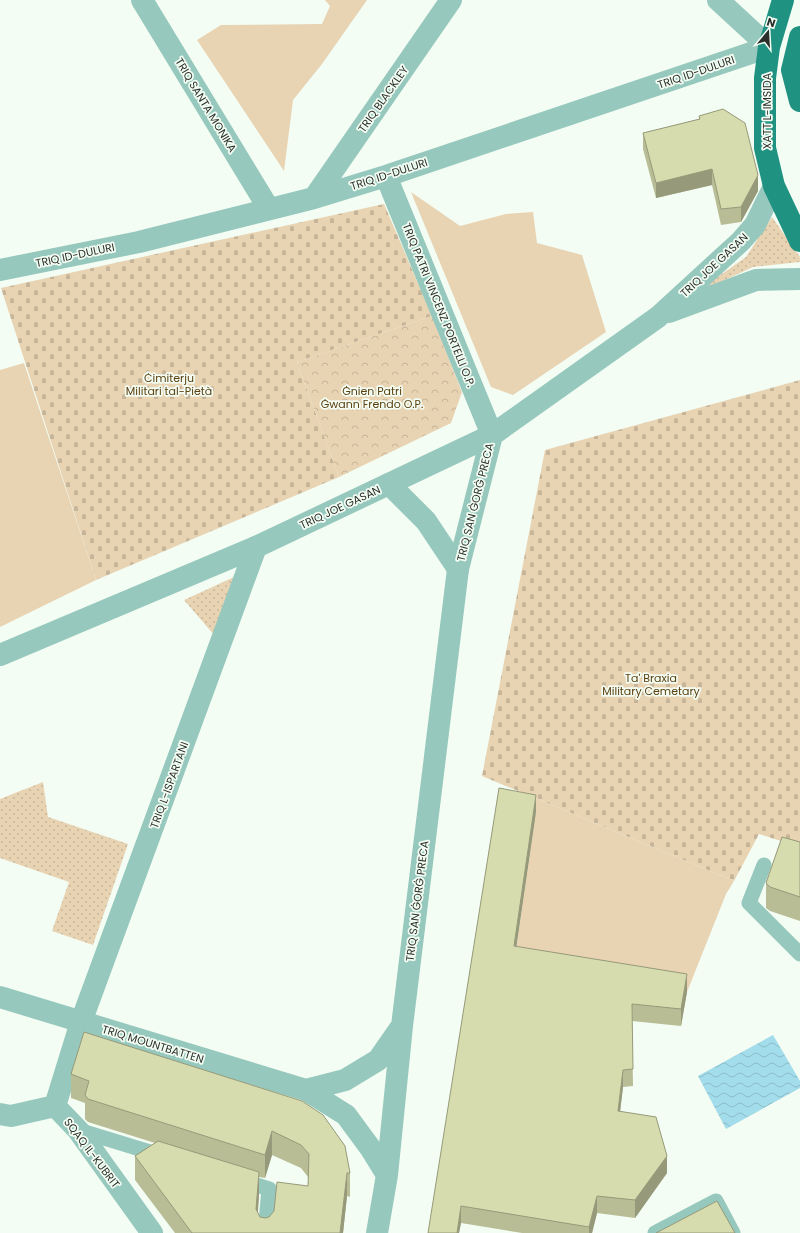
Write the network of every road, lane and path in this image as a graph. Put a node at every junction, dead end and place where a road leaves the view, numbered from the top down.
1 (142, 0) edge
2 (452, 0) edge
3 (718, 0) edge
4 (783, 0) edge
5 (800, 36) edge
6 (770, 47) junction
7 (800, 101) edge
8 (386, 176) junction
9 (774, 186) junction
10 (314, 198) junction
11 (270, 209) junction
12 (800, 242) edge
13 (0, 270) edge
14 (800, 279) edge
15 (658, 316) junction
16 (492, 435) junction
17 (389, 484) junction
18 (256, 547) junction
19 (458, 569) junction
20 (0, 655) edge
21 (764, 865) dead end
22 (800, 954) edge
23 (0, 997) edge
24 (81, 1022) junction
25 (402, 1026) junction
26 (306, 1090) junction
27 (54, 1106) junction
28 (0, 1114) edge
29 (78, 1130) junction
30 (177, 1161) edge
31 (387, 1175) junction
32 (230, 1177) edge
33 (152, 1233) edge
34 (265, 1233) edge
35 (377, 1233) edge
36 (655, 1233) edge
37 (733, 1233) edge

1 - 11 street, TRIQ SANTA MONIKA
2 - 10 street, TRIQ BLACKLEY
3 - 6 street
4 - 6 highway, XATT L-IMSIDA
5 - 7 highway
6 - 8 street, TRIQ ID-DULURI
6 - 9 highway, XATT L-IMSIDA
8 - 10 street, TRIQ ID-DULURI
8 - 16 street, TRIQ PATRI VINCENZ PORTELLI O.P.
9 - 12 highway, XATT L-IMSIDA
9 - 15 street, TRIQ JOE GASAN
10 - 11 street, TRIQ ID-DULURI
11 - 13 street, TRIQ ID-DULURI
14 - 15 street, TRIQ JOE GASAN
15 - 16 street, TRIQ JOE GASAN
16 - 17 street, TRIQ JOE GASAN
16 - 19 street, TRIQ SAN ĠORĠ PRECA
17 - 18 street, TRIQ JOE GASAN
17 - 19 street, TRIQ SAN ĠORĠ PRECA
18 - 20 street, TRIQ JOE GASAN
18 - 24 street, TRIQ L-ISPARTANI
19 - 25 street, TRIQ SAN ĠORĠ PRECA
21 - 22 lane
23 - 24 street, TRIQ MOUNTBATTEN
24 - 26 street, TRIQ MOUNTBATTEN
24 - 27 street
25 - 26 street
25 - 31 street, TRIQ SAN ĠORĠ PRECA
26 - 31 street, TRIQ MOUNTBATTEN
27 - 28 street
27 - 29 street, SQAQ IL-KUBRIT
29 - 30 lane
29 - 33 street, SQAQ IL-KUBRIT
31 - 35 street, TRIQ SAN ĠORĠ PRECA
32 - 34 lane
36 - 37 lane

